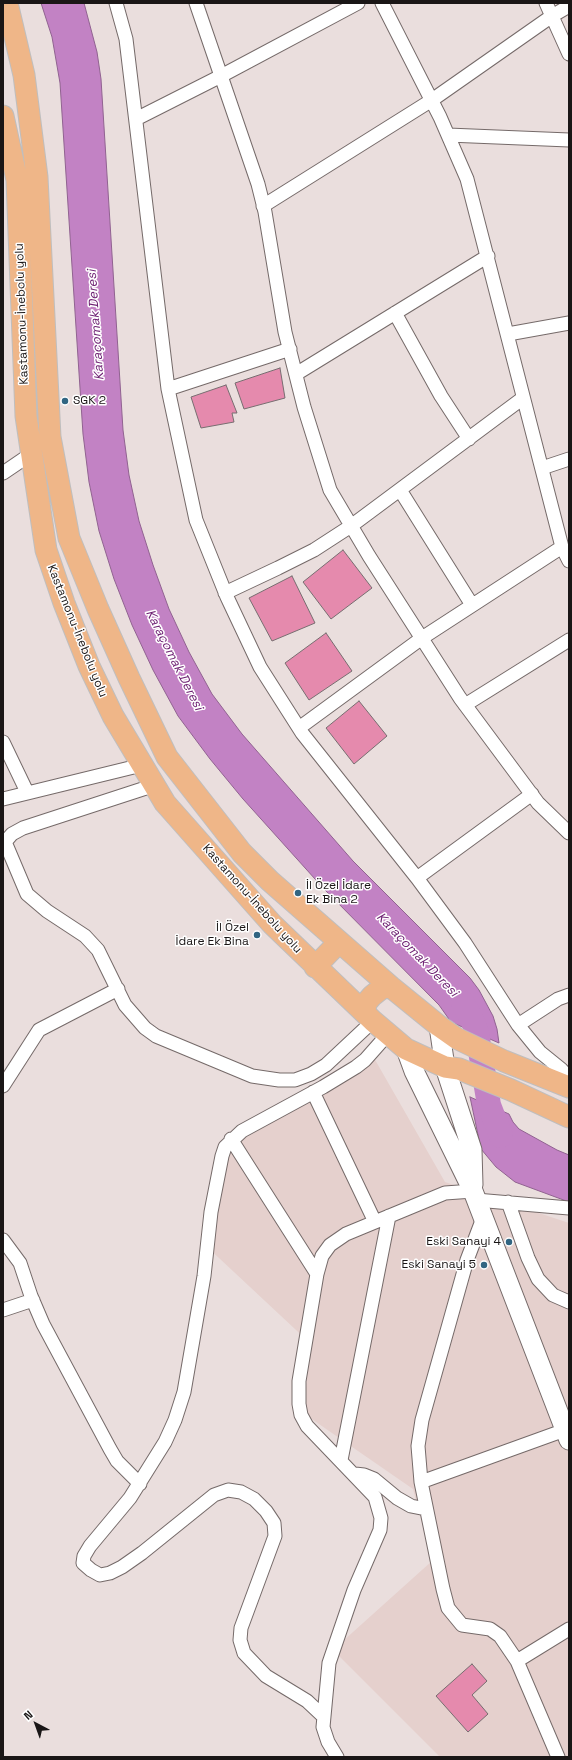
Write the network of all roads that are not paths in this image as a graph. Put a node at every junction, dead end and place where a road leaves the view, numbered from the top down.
1 (7, 3) edge
2 (116, 3) edge
3 (196, 3) edge
4 (358, 3) edge
5 (382, 3) edge
6 (546, 3) edge
7 (569, 6) edge
8 (552, 16) junction
9 (569, 54) edge
10 (221, 76) junction
11 (432, 100) junction
12 (3, 116) edge
13 (136, 119) junction
14 (448, 135) junction
15 (569, 140) edge
16 (264, 206) junction
17 (488, 256) junction
18 (395, 313) junction
19 (569, 323) edge
20 (508, 334) junction
21 (290, 349) junction
22 (296, 374) junction
23 (168, 389) junction
24 (523, 398) junction
25 (469, 439) junction
26 (31, 454) junction
27 (569, 459) edge
28 (542, 468) junction
29 (3, 473) edge
30 (400, 490) junction
31 (351, 526) junction
32 (562, 547) junction
33 (569, 561) edge
34 (225, 593) junction
35 (472, 605) junction
36 (422, 638) junction
37 (569, 640) edge
38 (466, 705) junction
39 (299, 728) junction
40 (3, 742) edge
41 (142, 765) junction
42 (155, 785) junction
43 (27, 792) junction
44 (532, 794) junction
45 (3, 799) edge
46 (569, 833) edge
47 (417, 878) junction
48 (339, 942) junction
49 (315, 967) junction
50 (391, 987) junction
51 (118, 989) junction
52 (569, 995) edge
53 (375, 1022) junction
54 (518, 1025) junction
55 (447, 1032) junction
56 (406, 1049) junction
57 (452, 1068) junction
58 (569, 1078) edge
59 (3, 1086) edge
60 (569, 1087) edge
61 (313, 1092) junction
62 (569, 1117) edge
63 (232, 1139) junction
64 (474, 1195) junction
65 (508, 1202) junction
66 (569, 1208) edge
67 (389, 1216) junction
68 (483, 1218) junction
69 (375, 1222) junction
70 (3, 1240) edge
71 (317, 1274) junction
72 (33, 1300) junction
73 (569, 1302) edge
74 (3, 1310) edge
75 (567, 1435) edge
76 (341, 1460) junction
77 (355, 1474) junction
78 (421, 1482) junction
79 (140, 1484) junction
80 (426, 1509) junction
81 (569, 1629) edge
82 (517, 1661) junction
83 (324, 1717) junction
84 (337, 1757) edge
85 (558, 1757) edge

1 - 48 main road
2 - 13 street
3 - 10 street
4 - 10 street
5 - 11 street
6 - 8 street
7 - 8 street
8 - 9 street
8 - 11 street
10 - 13 street
10 - 16 street
11 - 14 street
11 - 16 street
12 - 26 main road, Kastamonu-İnebolu yolu
13 - 23 street
14 - 15 street
14 - 17 street
16 - 21 street
17 - 18 street
17 - 20 street
18 - 22 street
18 - 25 street
19 - 20 street
20 - 24 street
21 - 22 street
21 - 23 street
22 - 31 street
23 - 34 street
24 - 25 street
24 - 28 street
25 - 30 street
26 - 29 street
26 - 41 main road, Kastamonu-İnebolu yolu
27 - 28 street
28 - 32 street
30 - 31 street
30 - 35 street
31 - 34 street
31 - 36 street
32 - 33 street
32 - 35 street
34 - 39 street
35 - 36 street
36 - 38 street
36 - 39 street
37 - 38 street
38 - 44 street
39 - 47 street
40 - 43 street
41 - 42 main road, Kastamonu-İnebolu yolu
41 - 43 street
42 - 49 main road, Kastamonu-İnebolu yolu
42 - 51 street
43 - 45 street
44 - 46 street
44 - 47 street
47 - 54 street
48 - 49 main road
48 - 50 main road
49 - 53 main road, Kastamonu-İnebolu yolu
50 - 53 main road
50 - 55 main road
51 - 53 street
51 - 59 street
52 - 54 street
53 - 56 main road, Kastamonu-İnebolu yolu
53 - 61 street
54 - 58 street
55 - 57 main road
55 - 60 main road
56 - 57 main road, Kastamonu-İnebolu yolu
56 - 64 main road
57 - 62 main road, Kastamonu-İnebolu yolu
57 - 64 main road
61 - 63 street
61 - 69 street
63 - 71 street
63 - 79 street
64 - 65 street
64 - 67 street
64 - 68 main road
65 - 66 street
65 - 73 street
67 - 69 street
67 - 76 street
68 - 75 main road
68 - 78 street
69 - 71 street
70 - 72 street
71 - 76 street
72 - 74 street
72 - 79 street
75 - 78 street
76 - 77 street
77 - 80 street
77 - 83 street
78 - 80 street
79 - 83 street
80 - 82 street
81 - 82 street
82 - 85 street
83 - 84 street

